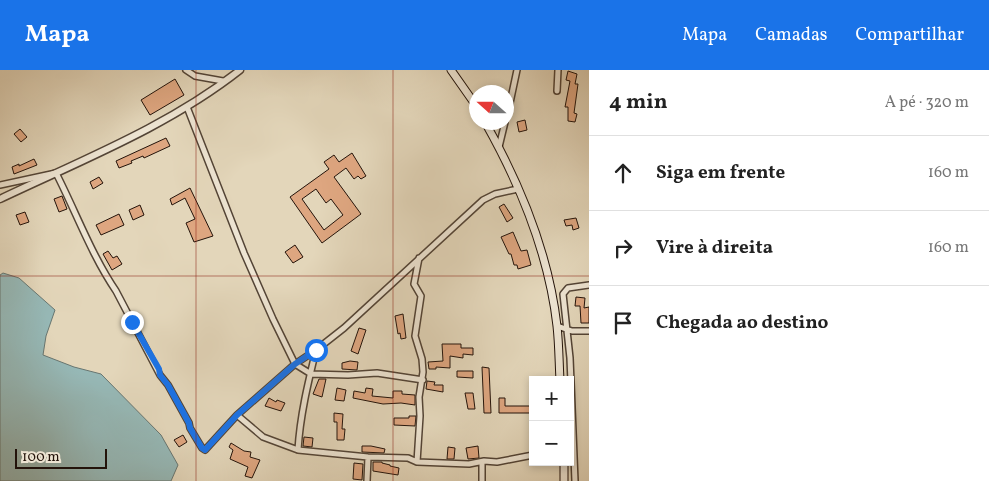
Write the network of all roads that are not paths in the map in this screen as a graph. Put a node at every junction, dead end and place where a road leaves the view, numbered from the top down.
1 (186, 70) edge
2 (240, 70) edge
3 (452, 70) edge
4 (518, 70) edge
5 (558, 70) edge
6 (223, 81) junction
7 (514, 86) edge
8 (557, 91) dead end
9 (469, 96) edge
10 (187, 108) junction
11 (489, 130) edge
12 (503, 130) edge
13 (499, 147) junction
14 (56, 172) junction
15 (0, 185) edge
16 (518, 189) junction
17 (0, 199) edge
18 (420, 257) junction
19 (589, 285) edge
20 (557, 326) junction
21 (567, 329) junction
22 (589, 331) edge
23 (316, 350) junction
24 (295, 364) junction
25 (311, 374) junction
26 (560, 376) edge
27 (422, 380) junction
28 (237, 415) junction
29 (298, 450) junction
30 (529, 456) edge
31 (368, 457) junction
32 (417, 462) junction
33 (482, 462) junction
34 (564, 466) edge
35 (367, 481) edge
36 (482, 481) edge
37 (564, 481) edge
38 (575, 481) edge

1 - 6 street
2 - 6 street
3 - 9 main road
4 - 7 street
5 - 8 street
6 - 10 street
10 - 14 street
10 - 24 street
11 - 13 main road
12 - 13 street
13 - 16 main road
14 - 15 street
14 - 17 street
14 - 28 street
16 - 18 street
16 - 20 main road
18 - 23 street
18 - 27 street
19 - 21 street
20 - 21 street
20 - 26 main road
21 - 22 street
21 - 38 street
23 - 24 street
23 - 25 street
24 - 25 street
24 - 28 street
25 - 27 street
25 - 29 street
27 - 32 street
28 - 29 street
29 - 31 street
30 - 33 street
31 - 32 street
31 - 35 street
32 - 33 street
33 - 36 street
34 - 37 main road

